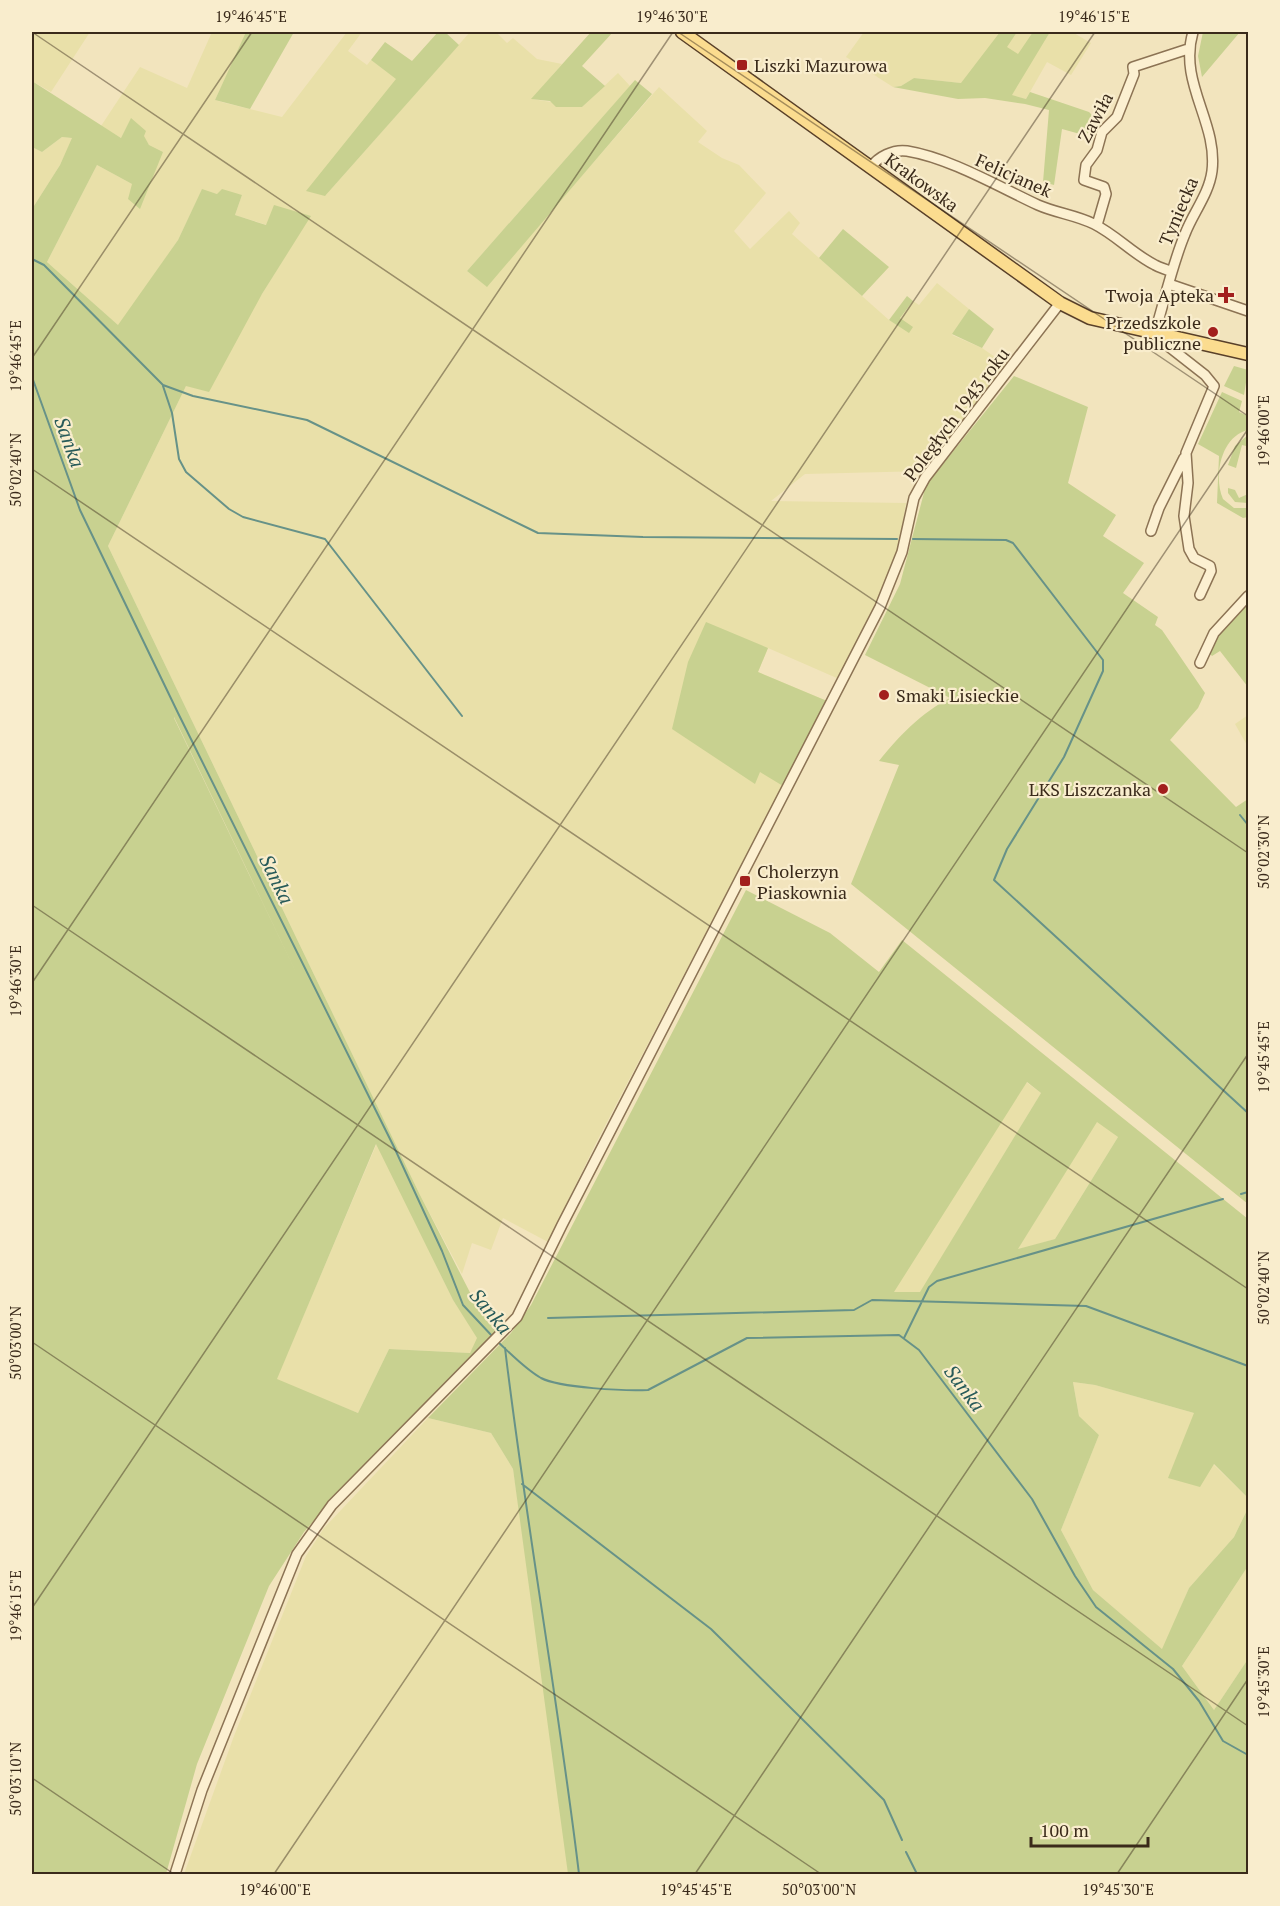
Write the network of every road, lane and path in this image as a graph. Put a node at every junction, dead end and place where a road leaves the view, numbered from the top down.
1 (681, 32) edge
2 (1193, 32) edge
3 (1188, 49) junction
4 (871, 167) junction
5 (1096, 225) junction
6 (1172, 272) junction
7 (1169, 284) junction
8 (1060, 303) junction
9 (1248, 311) edge
10 (1155, 332) junction
11 (1168, 335) junction
12 (1248, 354) edge
13 (1186, 453) junction
14 (1151, 531) dead end
15 (1200, 595) dead end
16 (1248, 596) edge
17 (1200, 663) dead end
18 (175, 1875) edge

1 - 4 main road, Krakowska
2 - 3 street, Tyniecka
3 - 5 street, Zawiła
3 - 6 street, Tyniecka
4 - 5 street, Felicjanek
4 - 8 main road, Krakowska
5 - 6 street, Felicjanek
6 - 7 street, Tyniecka
7 - 9 street
7 - 10 street, Tyniecka
8 - 10 main road, Krakowska
8 - 18 street, Poległych 1943 roku
10 - 11 main road, Krakowska
11 - 12 main road, Krakowska
11 - 13 street
13 - 14 street
13 - 15 street
16 - 17 street

